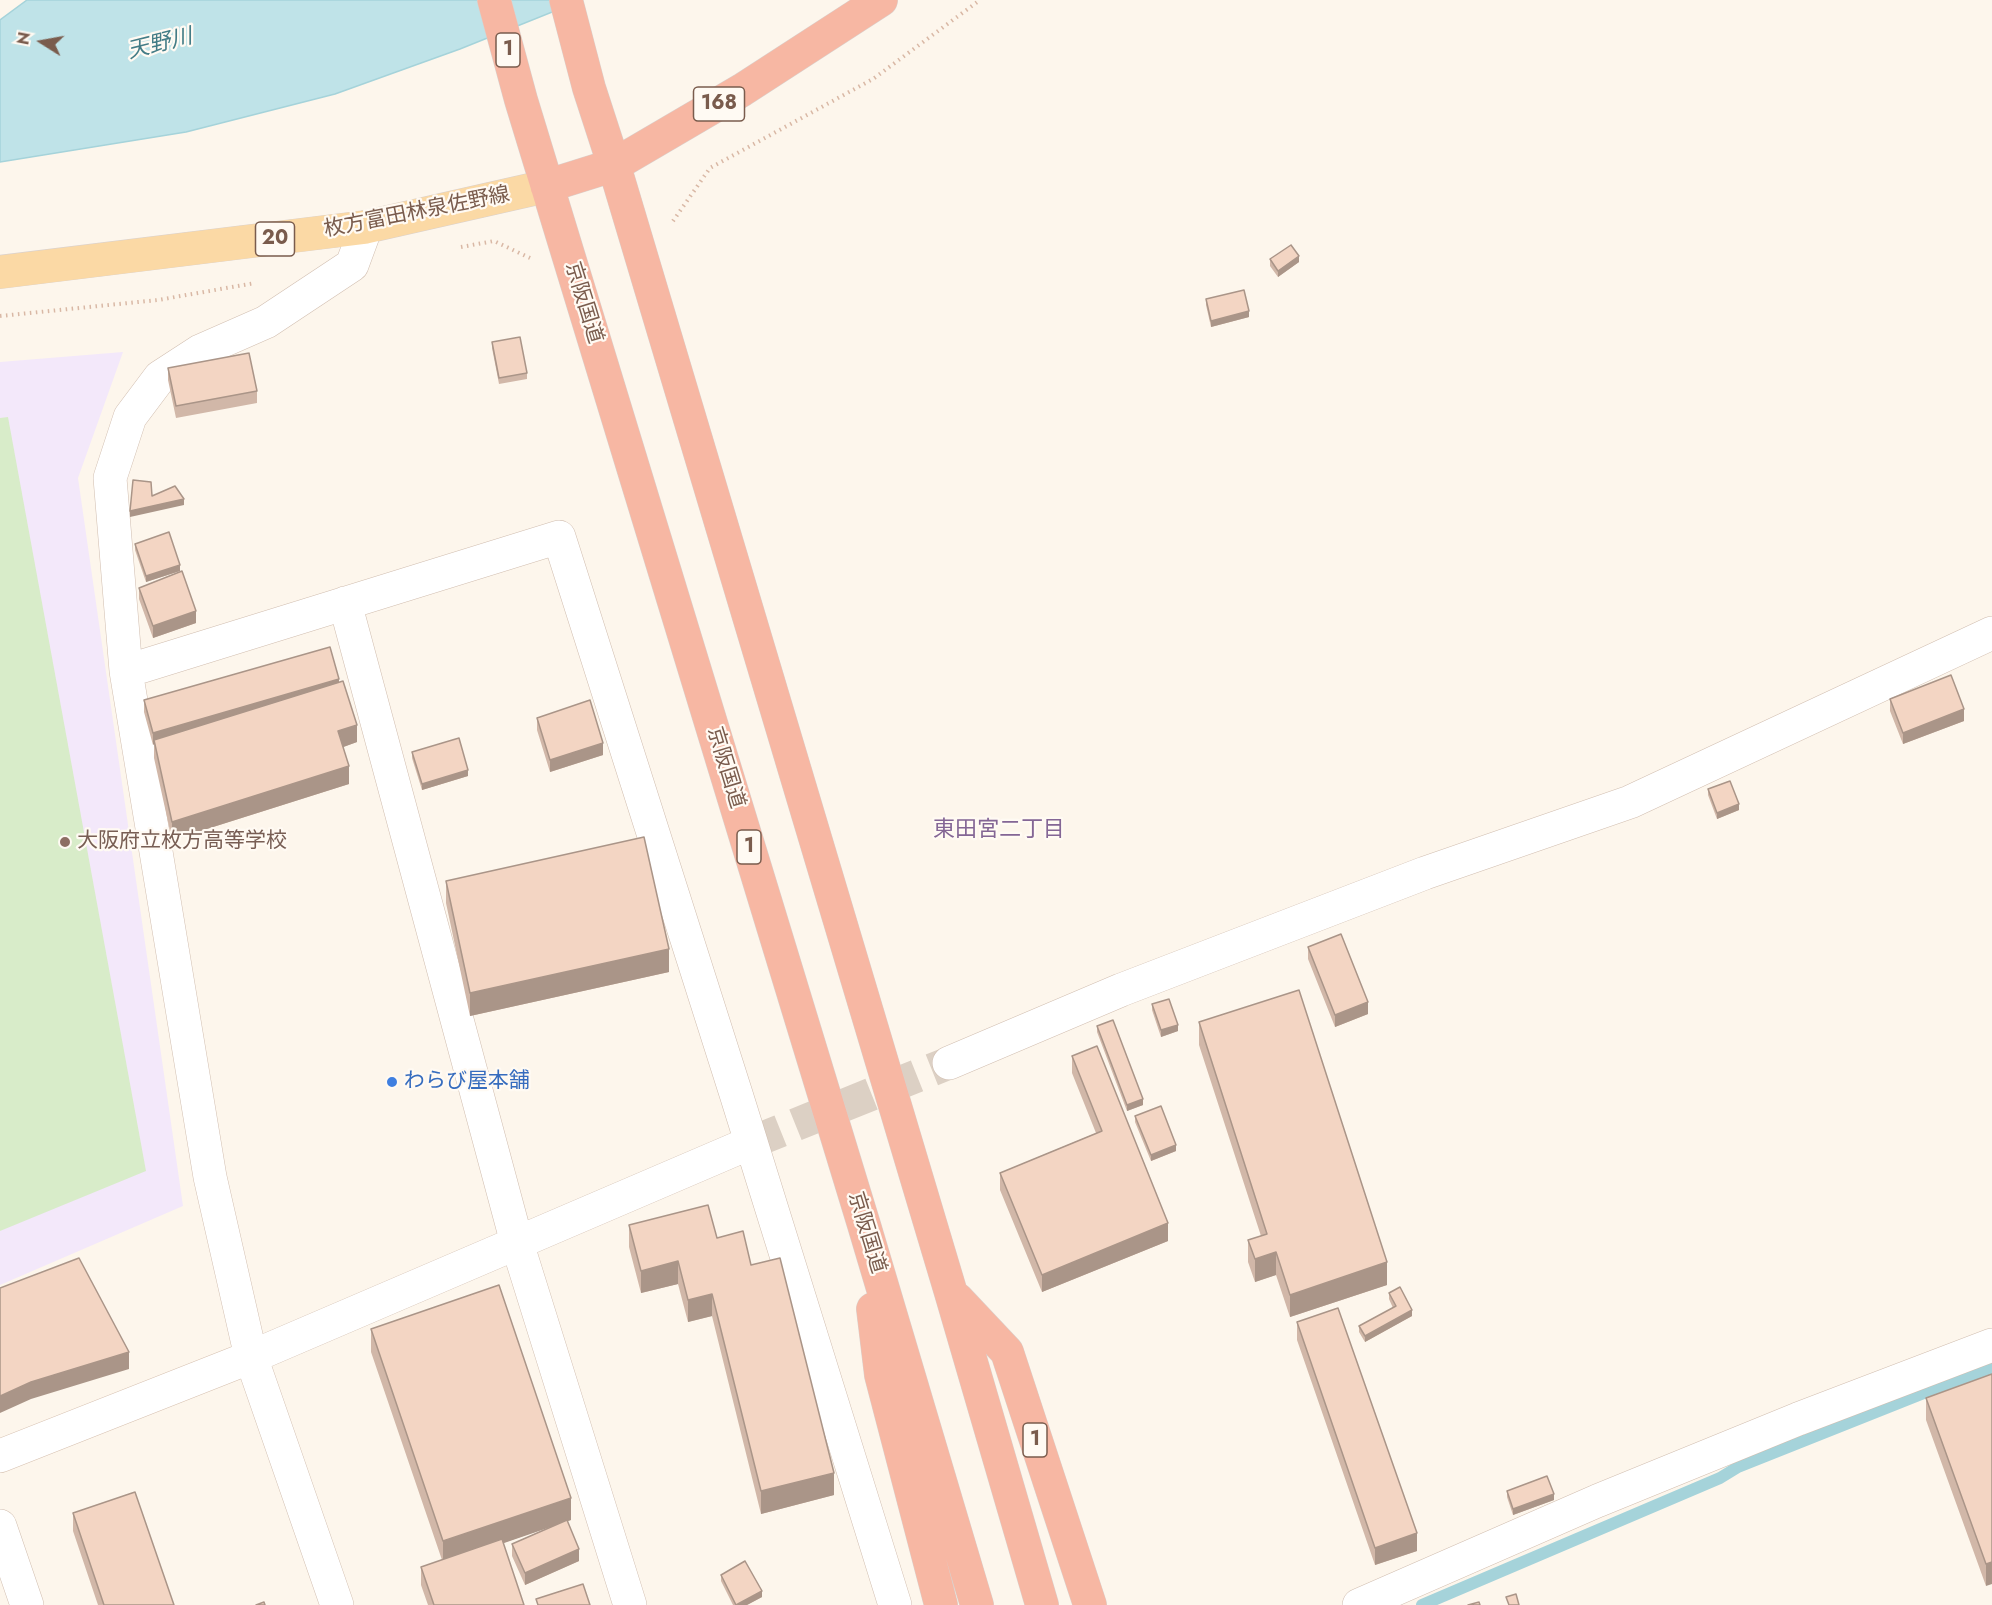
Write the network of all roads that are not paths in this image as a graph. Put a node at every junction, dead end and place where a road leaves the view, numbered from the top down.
1 (494, 0) edge
2 (566, 0) edge
3 (880, 0) edge
4 (614, 165) junction
5 (547, 186) junction
6 (366, 227) junction
7 (0, 272) edge
8 (345, 603) junction
9 (1992, 633) edge
10 (127, 671) junction
11 (950, 1063) tunnel mouth
12 (750, 1143) junction
13 (864, 1226) junction
14 (517, 1243) junction
15 (951, 1293) junction
16 (1992, 1345) edge
17 (251, 1357) junction
18 (0, 1456) edge
19 (0, 1526) edge
20 (1039, 1594) edge
21 (976, 1599) edge
22 (27, 1605) edge
23 (337, 1605) edge
24 (630, 1605) edge
25 (895, 1605) edge
26 (941, 1605) edge
27 (1090, 1605) edge
28 (1359, 1605) edge

1 - 5 highway, 京阪国道 / 1
2 - 4 highway, 1
3 - 4 highway, 168
4 - 5 highway, 168
4 - 15 highway, 1
5 - 6 main road, 枚方富田林泉佐野線 / 20
5 - 13 highway, 京阪国道 / 1
6 - 7 main road, 枚方富田林泉佐野線 / 20
6 - 10 street
8 - 10 street
8 - 12 street
8 - 14 street
9 - 11 street
10 - 17 street
12 - 14 street
12 - 25 street
13 - 21 highway, 京阪国道 / 1
13 - 26 highway
14 - 17 street
14 - 24 street
15 - 20 highway, 1
15 - 27 highway, 1
16 - 28 street
17 - 18 street
17 - 23 street
19 - 22 street

